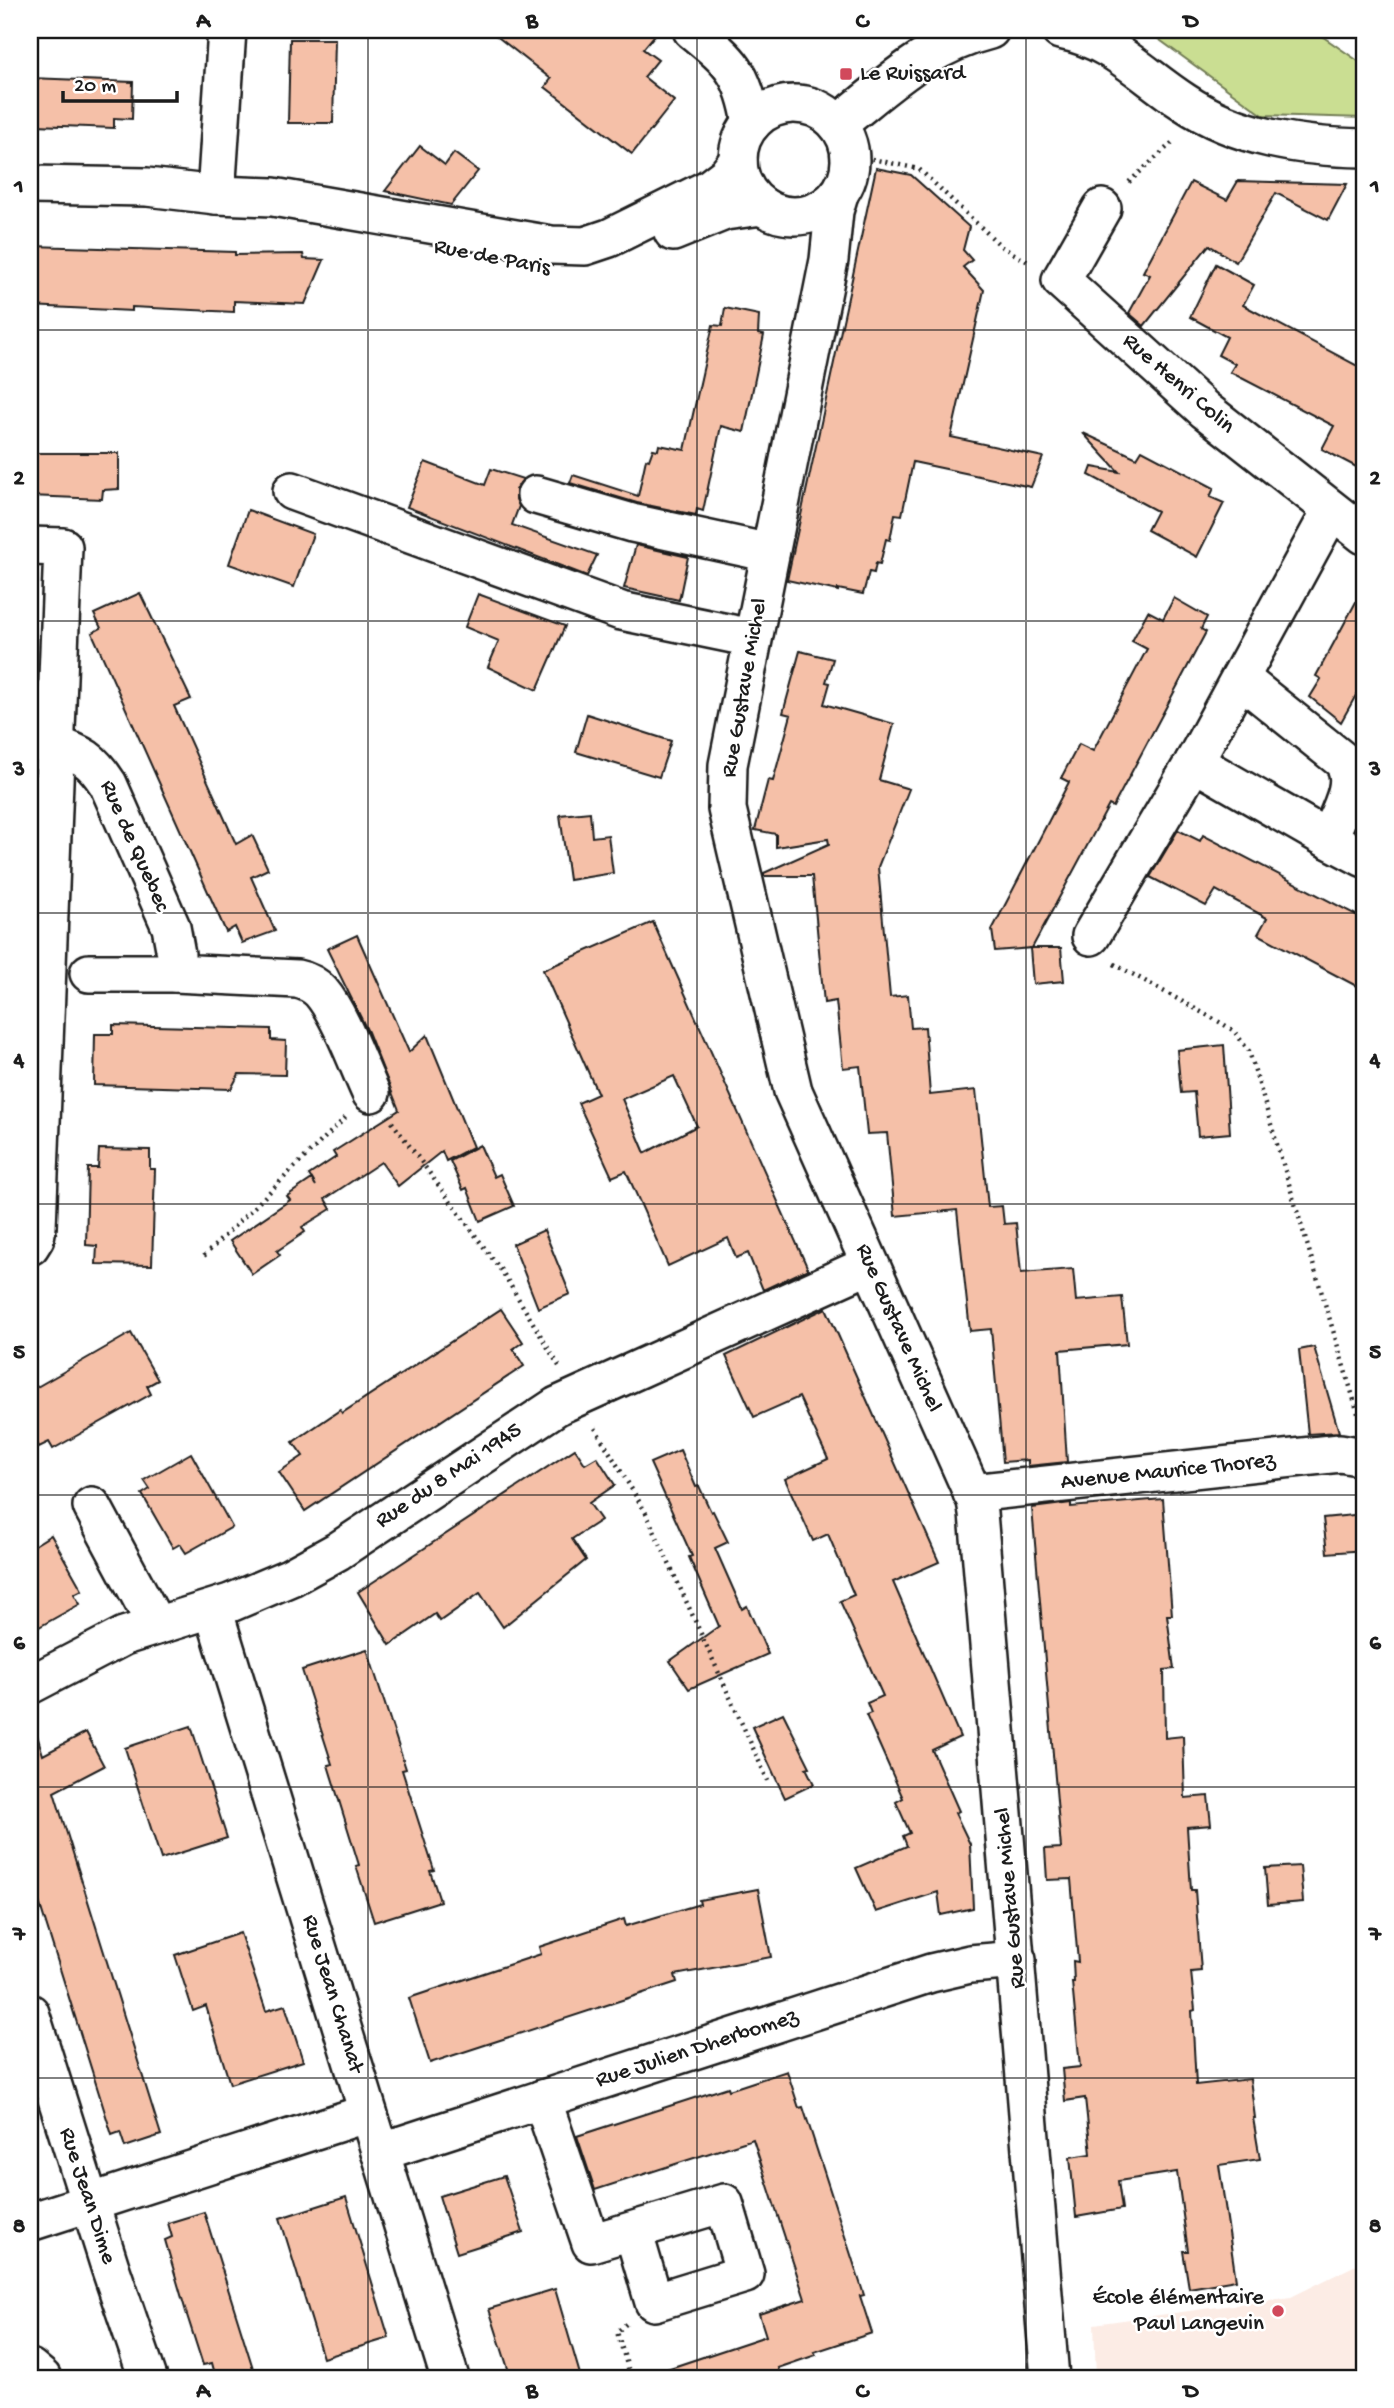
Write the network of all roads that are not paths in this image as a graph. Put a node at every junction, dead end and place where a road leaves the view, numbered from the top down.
1 (227, 30) edge
2 (692, 30) edge
3 (990, 30) edge
4 (1060, 30) edge
5 (752, 123) junction
6 (844, 139) junction
7 (1364, 148) edge
8 (738, 161) junction
9 (30, 185) edge
10 (839, 194) junction
11 (216, 195) junction
12 (1102, 208) road end
13 (770, 210) junction
14 (820, 297) junction
15 (292, 491) dead end
16 (536, 495) dead end
17 (1331, 511) junction
18 (1364, 535) edge
19 (46, 547) edge
20 (770, 554) junction
21 (752, 638) junction
22 (1240, 678) junction
23 (55, 745) junction
24 (1194, 762) junction
25 (1328, 839) junction
26 (1364, 858) edge
27 (1091, 936) road end
28 (89, 973) dead end
29 (175, 973) junction
30 (371, 1093) road end
31 (30, 1246) edge
32 (869, 1265) junction
33 (1364, 1457) edge
34 (972, 1493) junction
35 (92, 1506) dead end
36 (213, 1609) junction
37 (156, 1625) junction
38 (30, 1685) edge
39 (1017, 1960) junction
40 (30, 2012) edge
41 (542, 2099) junction
42 (369, 2113) junction
43 (380, 2152) junction
44 (89, 2202) junction
45 (30, 2222) edge
46 (633, 2231) junction
47 (30, 2368) edge
48 (42, 2378) edge
49 (148, 2378) edge
50 (450, 2378) edge
51 (1050, 2378) edge

1 - 11 street
2 - 5 street
3 - 6 street
4 - 7 street
5 - 6 street
5 - 8 street
6 - 10 street
8 - 11 street, Rue de Paris
8 - 13 street
9 - 11 street, Rue de Paris
10 - 13 street
10 - 14 street, Rue Gustave Michel
11 - 13 street, Rue de Paris
12 - 17 street, Rue Henri Colin
13 - 14 street, Rue Gustave Michel
14 - 20 street, Rue Gustave Michel
15 - 21 street
16 - 20 street
17 - 18 street, Rue Henri Colin
17 - 22 street
19 - 23 street
20 - 21 street, Rue Gustave Michel
21 - 32 street, Rue Gustave Michel
22 - 24 street
22 - 25 street
23 - 29 street, Rue de Quebec
23 - 31 street
24 - 25 street
24 - 27 street
25 - 26 street
28 - 29 street
29 - 30 street
32 - 34 street, Rue Gustave Michel
32 - 36 street, Rue du 8 Mai 1945
33 - 34 street, Avenue Maurice Thorez
34 - 39 street, Rue Gustave Michel
35 - 37 street
36 - 37 street, Rue du 8 Mai 1945
36 - 42 street, Rue Jean Chanat
37 - 38 street, Rue du 8 Mai 1945
39 - 41 street, Rue Julien Dherbomez
39 - 51 street, Rue Gustave Michel
40 - 44 street, Rue Jean Dime
41 - 43 street, Rue Julien Dherbomez
41 - 46 street
42 - 43 street, Rue Jean Chanat
42 - 44 street
43 - 50 street, Rue Jean Chanat
44 - 45 street
44 - 49 street, Rue Jean Dime
46 - 46 street
47 - 48 street

